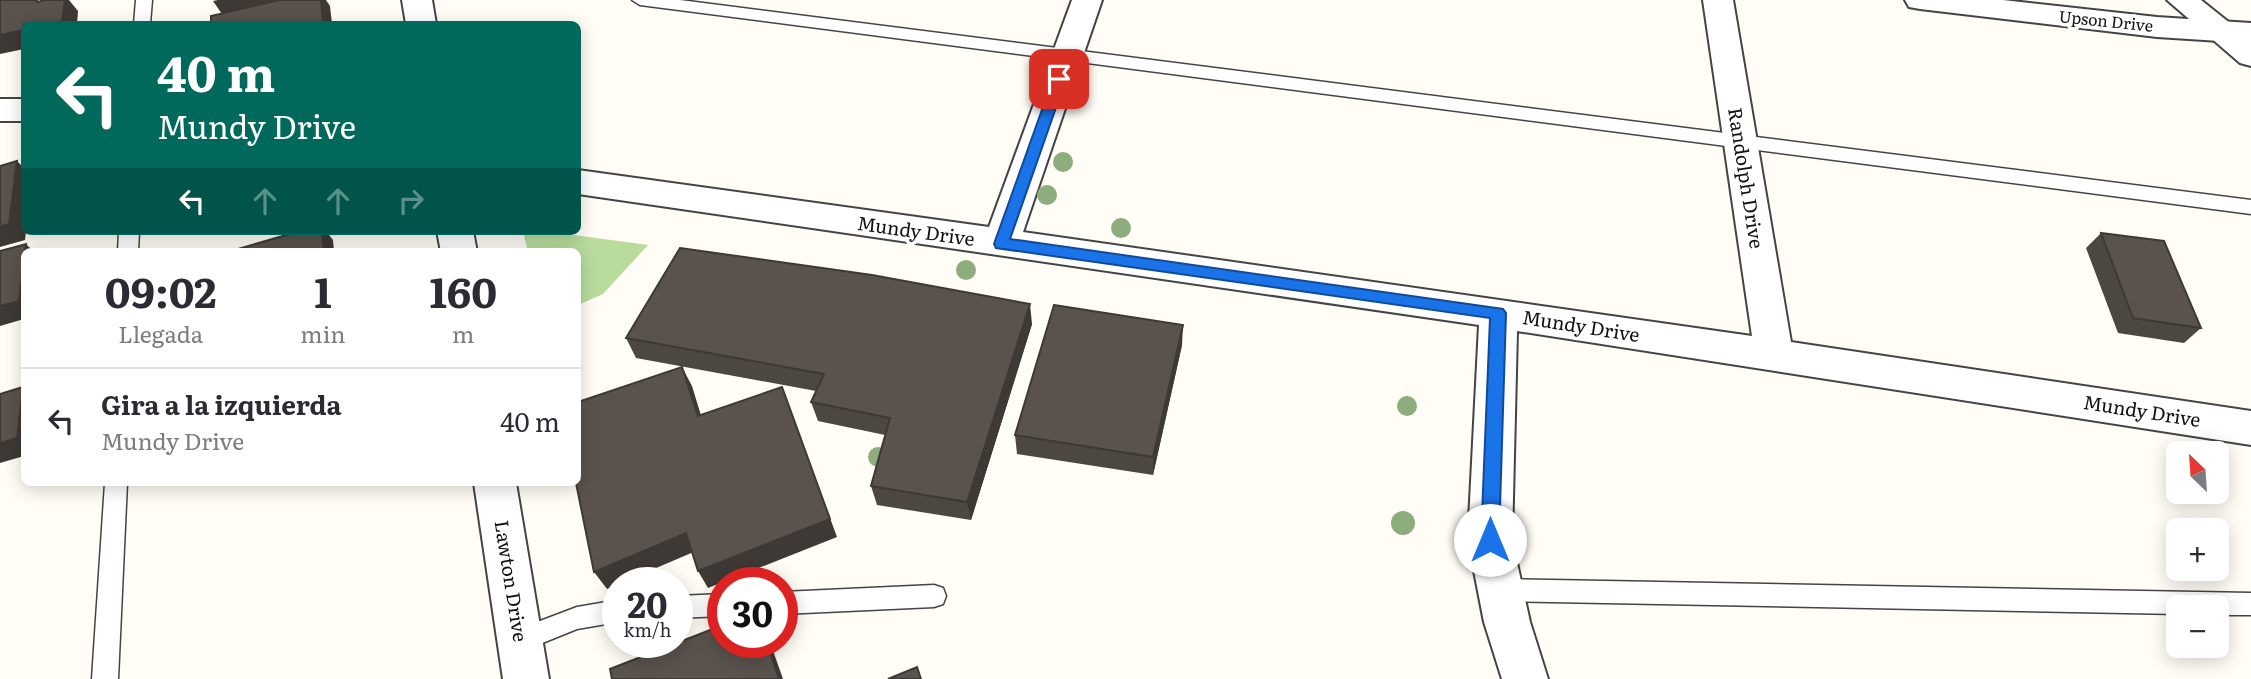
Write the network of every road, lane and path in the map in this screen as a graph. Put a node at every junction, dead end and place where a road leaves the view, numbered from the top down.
1 (144, 0) edge
2 (417, 0) edge
3 (640, 0) edge
4 (1087, 0) edge
5 (1718, 0) edge
6 (1920, 0) edge
7 (2182, 0) edge
8 (142, 21) edge
9 (420, 21) edge
10 (2219, 31) junction
11 (2251, 33) edge
12 (1068, 55) junction
13 (2251, 56) edge
14 (0, 110) edge
15 (21, 110) edge
16 (1740, 141) junction
17 (581, 182) edge
18 (2251, 207) edge
19 (1001, 244) junction
20 (1498, 313) junction
21 (1774, 355) junction
22 (2251, 428) edge
23 (116, 486) edge
24 (495, 486) edge
25 (1499, 590) junction
26 (934, 596) dead end
27 (798, 602) edge
28 (2251, 604) edge
29 (602, 614) edge
30 (523, 659) edge
31 (105, 679) edge
32 (1525, 679) edge

1 - 8 lane
2 - 9 street
3 - 12 lane
4 - 12 street
5 - 16 street, Randolph Drive
6 - 10 street, Upson Drive
7 - 10 street
10 - 11 street, Upson Drive
10 - 13 street
12 - 16 lane
12 - 19 street
14 - 15 street
16 - 18 lane
16 - 21 street, Randolph Drive
17 - 19 street, Mundy Drive
19 - 20 street, Mundy Drive
20 - 21 street, Mundy Drive
20 - 25 street
21 - 22 street, Mundy Drive
23 - 31 lane
24 - 30 street, Lawton Drive
25 - 28 lane
25 - 32 street
26 - 27 lane
29 - 30 lane

